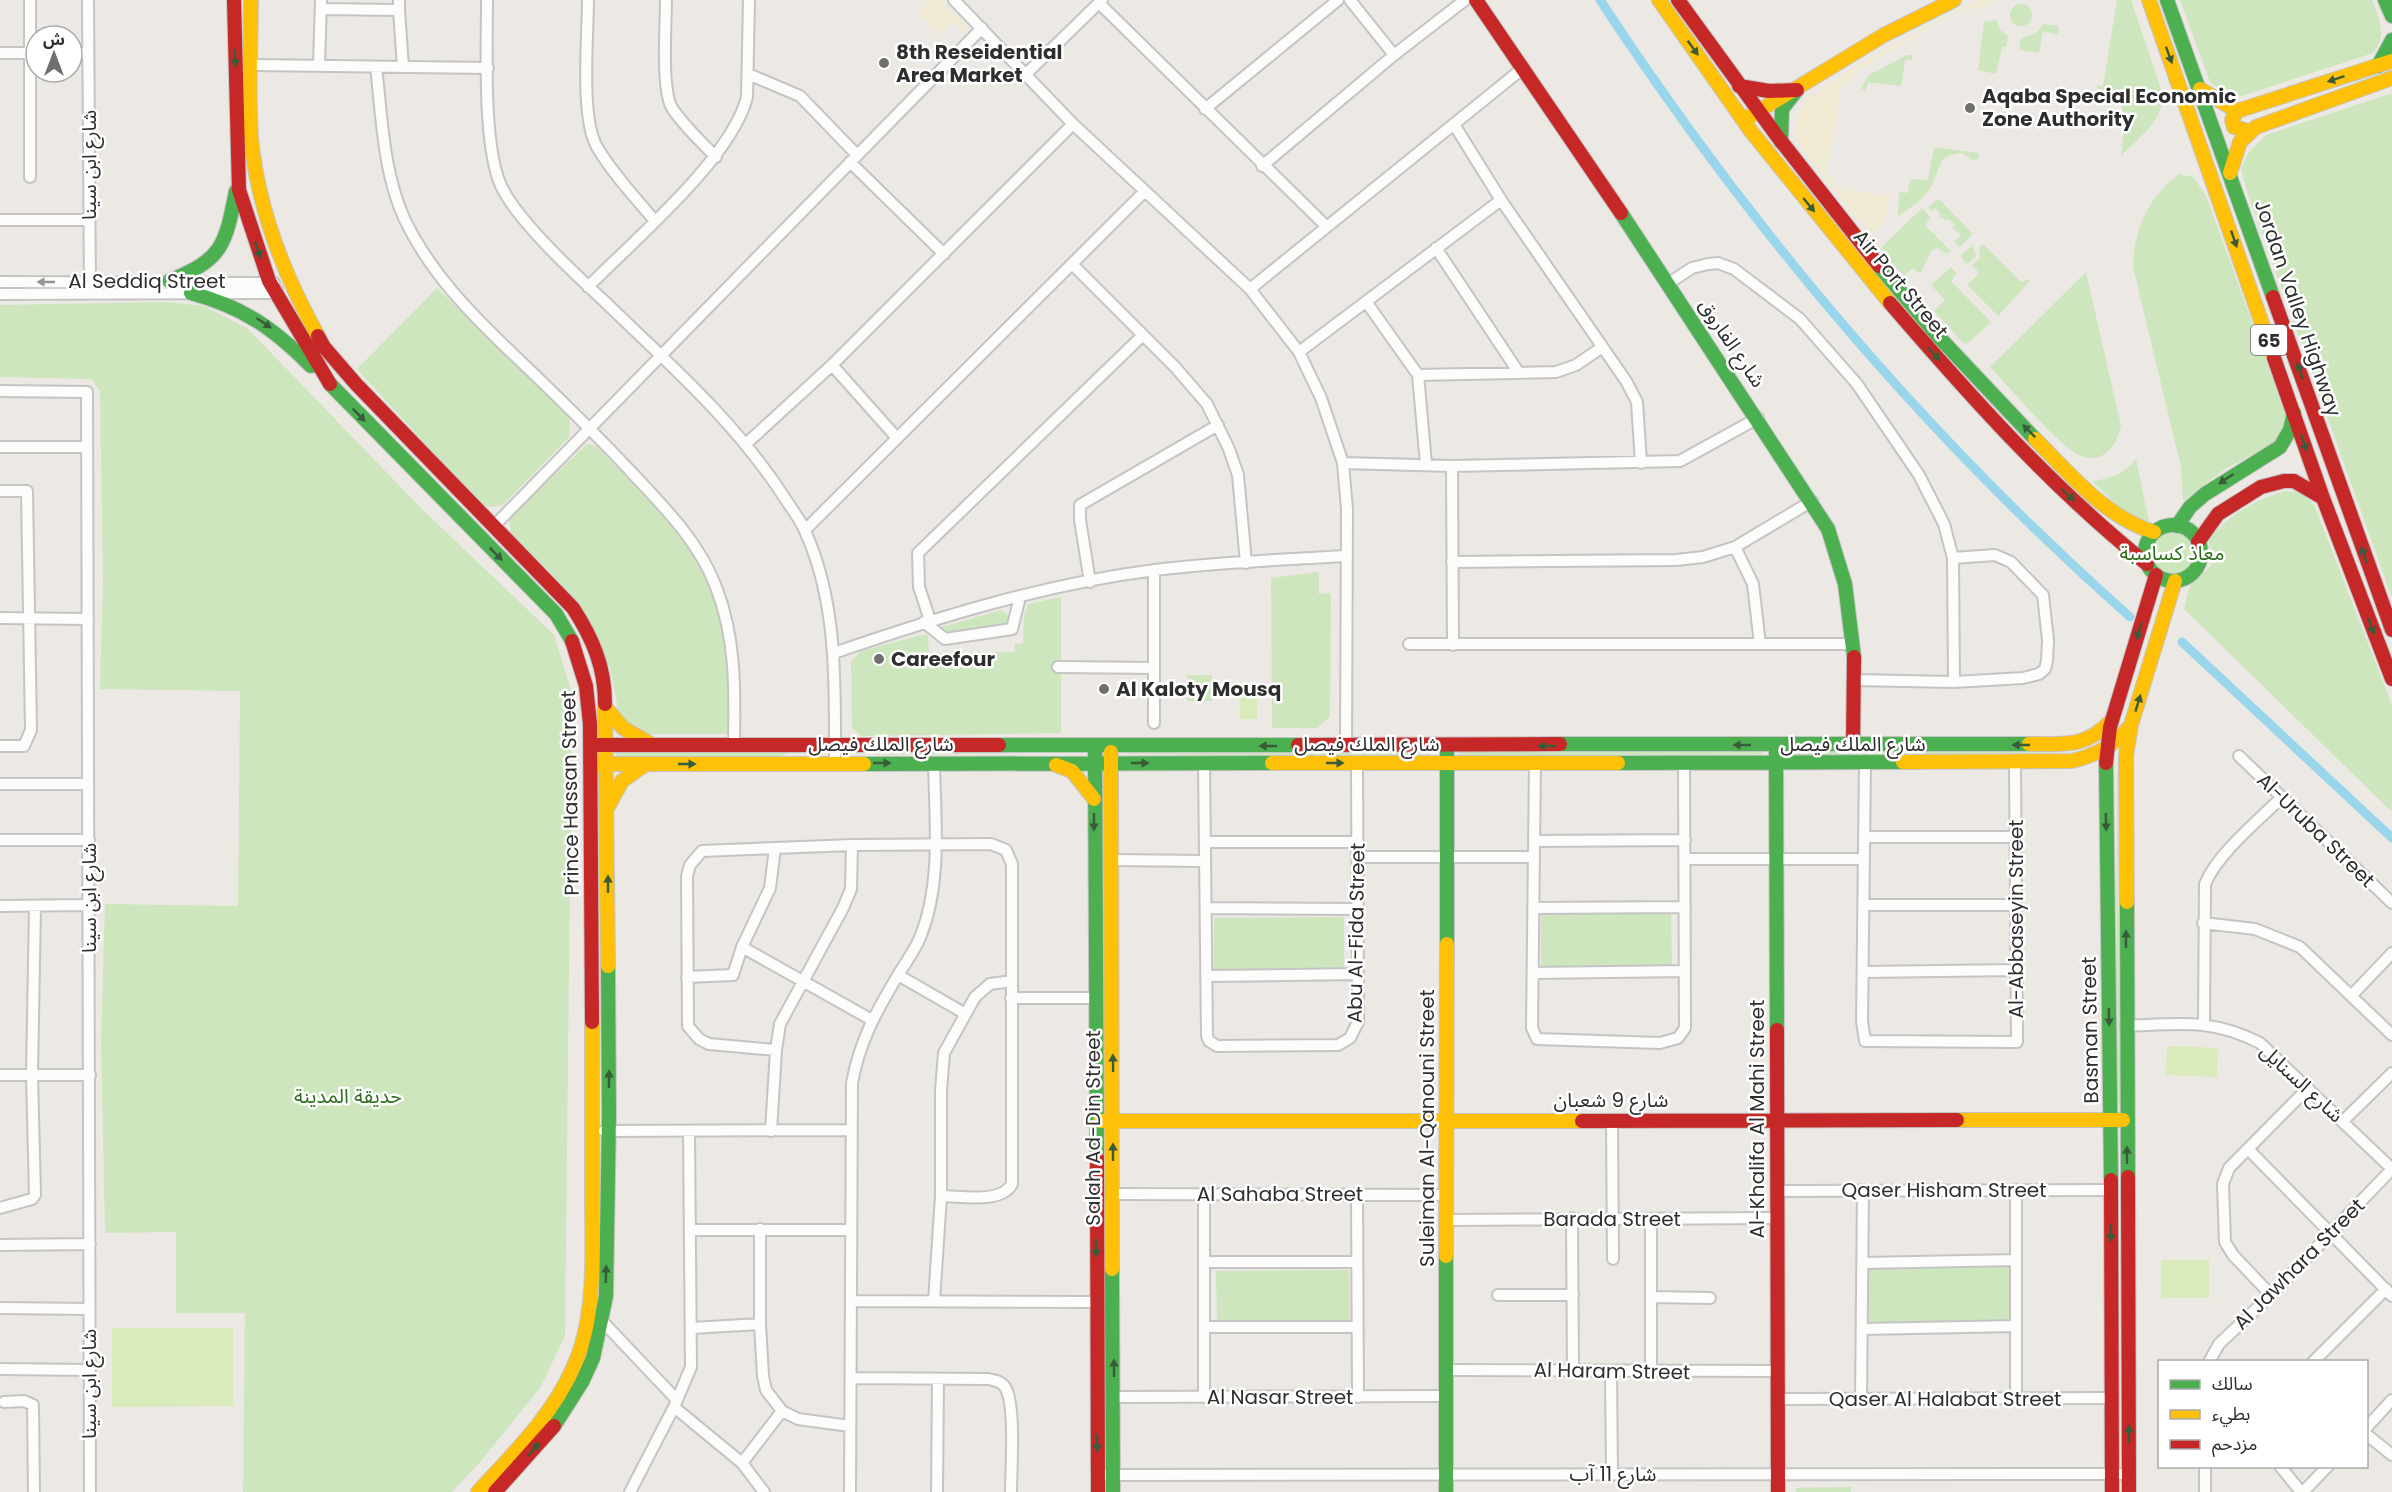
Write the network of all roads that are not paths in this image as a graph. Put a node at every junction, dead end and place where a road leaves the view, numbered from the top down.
1 (30, 0) edge
2 (88, 0) edge
3 (234, 0) edge
4 (251, 0) edge
5 (487, 0) edge
6 (588, 0) edge
7 (666, 0) edge
8 (748, 0) edge
9 (954, 0) edge
10 (1338, 0) edge
11 (1350, 0) edge
12 (1465, 0) edge
13 (1476, 0) edge
14 (1659, 0) edge
15 (1678, 0) edge
16 (1954, 0) edge
17 (2149, 0) edge
18 (2167, 0) edge
19 (2385, 0) edge
20 (1100, 2) edge
21 (321, 4) edge
22 (399, 5) edge
23 (2392, 16) edge
24 (31, 24) edge
25 (982, 28) junction
26 (2392, 40) edge
27 (0, 53) edge
28 (24, 53) edge
29 (84, 53) edge
30 (88, 53) junction
31 (1394, 55) junction
32 (2392, 61) edge
33 (251, 65) junction
34 (320, 66) junction
35 (2378, 66) junction
36 (376, 67) junction
37 (403, 67) junction
38 (488, 68) junction
39 (1522, 69) junction
40 (748, 74) junction
41 (1025, 75) junction
42 (2392, 78) edge
43 (32, 84) edge
44 (1739, 86) junction
45 (2200, 88) junction
46 (1797, 90) junction
47 (1205, 109) junction
48 (1759, 110) junction
49 (2237, 111) junction
50 (1745, 121) junction
51 (1073, 124) junction
52 (1455, 126) junction
53 (2248, 131) junction
54 (2217, 134) junction
55 (2199, 140) junction
56 (1781, 142) junction
57 (716, 157) junction
58 (854, 159) junction
59 (1262, 166) junction
60 (2230, 172) junction
61 (30, 177) dead end
62 (238, 181) junction
63 (1144, 192) junction
64 (1501, 200) junction
65 (0, 220) edge
66 (89, 220) junction
67 (654, 220) junction
68 (1326, 226) junction
69 (1436, 248) junction
70 (944, 254) junction
71 (1072, 264) junction
72 (90, 281) junction
73 (169, 281) junction
74 (0, 282) edge
75 (1669, 283) junction
76 (280, 284) junction
77 (588, 287) junction
78 (1250, 289) junction
79 (191, 293) junction
80 (0, 294) edge
81 (90, 294) junction
82 (1367, 303) junction
83 (1142, 336) junction
84 (1601, 348) junction
85 (1299, 352) junction
86 (661, 356) junction
87 (831, 365) junction
88 (1519, 373) junction
89 (1418, 375) junction
90 (326, 380) junction
91 (0, 391) edge
92 (2294, 413) junction
93 (1758, 418) junction
94 (1218, 426) junction
95 (590, 428) junction
96 (897, 438) junction
97 (747, 443) junction
98 (0, 447) edge
99 (87, 447) junction
100 (1343, 463) junction
101 (1641, 463) junction
102 (1426, 464) junction
103 (1452, 466) junction
104 (0, 491) edge
105 (2324, 498) junction
106 (1812, 501) junction
107 (2177, 526) junction
108 (493, 527) junction
109 (805, 530) junction
110 (2154, 532) junction
111 (2198, 542) junction
112 (1736, 547) junction
113 (1346, 556) junction
114 (1953, 558) junction
115 (1452, 562) junction
116 (1246, 563) junction
117 (1154, 570) junction
118 (2151, 570) junction
119 (2175, 581) junction
120 (1090, 582) junction
121 (1020, 597) junction
122 (0, 618) edge
123 (28, 618) junction
124 (88, 619) junction
125 (927, 621) junction
126 (2392, 630) edge
127 (1409, 644) dead end
128 (1760, 644) junction
129 (1853, 644) junction
130 (1453, 645) junction
131 (834, 653) junction
132 (1058, 667) dead end
133 (1154, 668) junction
134 (2392, 679) edge
135 (1854, 680) junction
136 (1954, 682) junction
137 (606, 708) junction
138 (2112, 720) junction
139 (1154, 723) dead end
140 (2131, 725) junction
141 (734, 743) junction
142 (835, 743) junction
143 (607, 744) junction
144 (651, 744) junction
145 (2060, 744) junction
146 (591, 745) junction
147 (1776, 745) junction
148 (1852, 745) junction
149 (0, 746) edge
150 (1095, 746) junction
151 (1111, 746) junction
152 (1346, 746) junction
153 (1447, 746) junction
154 (2107, 749) junction
155 (2239, 756) dead end
156 (1535, 762) junction
157 (2061, 762) junction
158 (934, 763) junction
159 (1357, 763) junction
160 (1447, 763) junction
161 (1684, 763) junction
162 (1776, 763) junction
163 (1865, 763) junction
164 (2014, 763) junction
165 (591, 764) junction
166 (608, 764) junction
167 (646, 764) junction
168 (835, 764) junction
169 (1050, 764) junction
170 (1095, 764) junction
171 (1112, 764) junction
172 (1204, 764) junction
173 (0, 784) edge
174 (88, 784) junction
175 (2282, 797) junction
176 (1094, 799) junction
177 (607, 808) junction
178 (1864, 837) junction
179 (2015, 837) junction
180 (0, 840) edge
181 (89, 840) junction
182 (1685, 840) junction
183 (1534, 841) junction
184 (1205, 842) junction
185 (1358, 842) junction
186 (852, 845) junction
187 (935, 845) junction
188 (775, 848) junction
189 (1358, 857) junction
190 (1534, 857) junction
191 (1447, 858) junction
192 (1685, 859) junction
193 (1776, 859) junction
194 (1864, 859) junction
195 (1111, 860) junction
196 (1205, 861) junction
197 (2392, 903) edge
198 (89, 905) junction
199 (1864, 905) junction
200 (2016, 905) junction
201 (0, 906) edge
202 (35, 906) junction
203 (1685, 907) junction
204 (1206, 908) junction
205 (1534, 908) junction
206 (1358, 909) junction
207 (2203, 923) junction
208 (742, 947) junction
209 (2392, 953) edge
210 (2016, 970) junction
211 (1685, 971) junction
212 (1863, 972) junction
213 (1533, 973) junction
214 (1358, 974) junction
215 (898, 975) junction
216 (687, 976) junction
217 (1206, 976) junction
218 (1012, 981) junction
219 (804, 982) junction
220 (2352, 994) junction
221 (1011, 998) junction
222 (1095, 998) junction
223 (964, 1013) junction
224 (872, 1020) junction
225 (2204, 1023) junction
226 (2126, 1026) junction
227 (2392, 1035) edge
228 (776, 1050) junction
229 (2392, 1073) edge
230 (32, 1075) junction
231 (90, 1075) junction
232 (0, 1076) edge
233 (2308, 1088) junction
234 (1447, 1120) junction
235 (1612, 1120) junction
236 (1777, 1120) junction
237 (2111, 1120) junction
238 (2126, 1120) junction
239 (1095, 1121) junction
240 (2343, 1121) junction
241 (1113, 1122) junction
242 (850, 1130) junction
243 (591, 1131) junction
244 (609, 1131) junction
245 (689, 1131) junction
246 (771, 1131) junction
247 (2248, 1149) junction
248 (2392, 1169) edge
249 (1863, 1190) junction
250 (2016, 1190) junction
251 (2111, 1190) junction
252 (1777, 1191) junction
253 (1113, 1194) junction
254 (1204, 1194) junction
255 (1357, 1195) junction
256 (1447, 1195) junction
257 (941, 1196) junction
258 (0, 1208) edge
259 (1572, 1218) junction
260 (1777, 1218) junction
261 (1612, 1219) junction
262 (1651, 1219) junction
263 (1447, 1220) junction
264 (760, 1229) junction
265 (690, 1230) junction
266 (851, 1230) junction
267 (2332, 1232) junction
268 (90, 1244) junction
269 (0, 1245) edge
270 (1613, 1259) dead end
271 (2016, 1260) junction
272 (1204, 1262) junction
273 (1358, 1262) junction
274 (1863, 1263) junction
275 (2389, 1293) edge
276 (2271, 1294) junction
277 (1497, 1295) dead end
278 (1573, 1295) junction
279 (1651, 1297) junction
280 (1710, 1298) dead end
281 (851, 1301) junction
282 (934, 1301) junction
283 (1097, 1302) junction
284 (0, 1308) edge
285 (89, 1309) junction
286 (603, 1322) junction
287 (760, 1324) junction
288 (1204, 1326) junction
289 (2016, 1326) junction
290 (1358, 1327) junction
291 (692, 1328) junction
292 (1862, 1329) junction
293 (2210, 1360) edge
294 (2315, 1360) edge
295 (0, 1370) edge
296 (90, 1370) junction
297 (1447, 1370) junction
298 (1573, 1370) junction
299 (1611, 1371) junction
300 (1778, 1371) junction
301 (1651, 1372) junction
302 (851, 1378) junction
303 (938, 1379) junction
304 (1358, 1396) junction
305 (1447, 1396) junction
306 (1114, 1397) junction
307 (1204, 1397) junction
308 (2111, 1398) junction
309 (1861, 1399) junction
310 (2016, 1399) junction
311 (1778, 1400) junction
312 (2392, 1400) edge
313 (4, 1402) dead end
314 (675, 1403) junction
315 (782, 1411) junction
316 (850, 1426) junction
317 (2368, 1427) edge
318 (2368, 1435) edge
319 (2392, 1455) edge
320 (742, 1463) junction
321 (2205, 1468) edge
322 (2281, 1468) edge
323 (2327, 1468) edge
324 (1612, 1473) junction
325 (1778, 1474) junction
326 (2112, 1474) junction
327 (2129, 1474) junction
328 (1098, 1475) junction
329 (1113, 1475) junction
330 (1446, 1475) junction
331 (34, 1492) edge
332 (90, 1492) edge
333 (477, 1492) edge
334 (495, 1492) edge
335 (630, 1492) edge
336 (764, 1492) edge
337 (850, 1492) edge
338 (937, 1492) edge
339 (1011, 1492) edge
340 (1098, 1492) edge
341 (1113, 1492) edge
342 (1446, 1492) edge
343 (1778, 1492) edge
344 (2112, 1492) edge
345 (2129, 1492) edge
346 (2205, 1492) edge
347 (2302, 1492) edge

1 - 24 street
2 - 30 street, شارع ابن سينا
3 -> 62 main road, Prince Hassan Street
4 - 33 main road, Prince Hassan Street
5 - 38 street
6 - 67 street
7 - 57 street
8 - 40 street
9 - 25 street
10 - 47 street
11 - 31 street
12 - 31 street
13 - 39 main road, شارع الفاروق
14 -> 50 main road, Air Port Street
15 - 44 main road, Air Port Street
16 - 46 main road
17 -> 55 main road, Jordan Valley Highway / 65
18 - 45 main road, Jordan Valley Highway / 65
19 - 23 main road
20 - 41 street
20 - 47 street
21 - 22 street
21 - 34 street
22 - 37 street
25 - 41 street
25 - 58 street
26 - 35 main road
27 - 28 street
29 - 30 street
30 - 66 street, شارع ابن سينا
31 - 59 street
32 - 35 main road
33 - 34 street
33 - 76 main road, Prince Hassan Street
34 - 36 street
35 -> 49 main road
36 - 37 street
36 - 95 street
37 - 38 street
38 - 77 street
39 - 52 street
39 - 75 main road, شارع الفاروق
40 - 57 street
40 - 58 street
41 - 51 street
42 - 53 main road
43 - 61 street
44 - 46 main road
44 - 48 main road, Air Port Street
45 - 49 main road
45 - 54 main road, Jordan Valley Highway / 65
46 - 48 main road
46 - 56 main road
47 - 59 street
48 - 50 main road
48 - 56 main road, Air Port Street
49 - 53 main road
50 -> 118 main road, Air Port Street
51 - 63 street
51 - 70 street
52 - 64 street
52 - 68 street
53 - 60 main road
54 - 55 main road
54 - 60 main road, Jordan Valley Highway / 65
55 -> 92 main road, Jordan Valley Highway / 65
110 -> 56 main road, Air Port Street
57 - 67 street
58 - 70 street
58 - 86 street
59 - 68 street
126 -> 60 main road, Jordan Valley Highway / 65
62 - 73 main road
62 -> 76 main road, Prince Hassan Street
63 - 71 street
63 - 78 street
64 - 69 street
64 - 84 street
65 - 66 street
66 - 72 street, شارع ابن سينا
67 - 77 street
68 - 78 street
69 - 82 street
69 - 88 street
70 - 87 street
71 - 83 street
71 - 96 street
72 - 73 street, Al Seddiq Street
72 -> 74 street, Al Seddiq Street
72 - 81 street, شارع ابن سينا
73 - 76 street, Al Seddiq Street
75 - 93 main road, شارع الفاروق
75 - 114 street
76 - 79 street, Al Seddiq Street
76 - 90 main road, Prince Hassan Street
76 - 108 main road, Prince Hassan Street
77 - 86 street
78 - 85 street
79 - 81 street, Al Seddiq Street
79 -> 90 main road
80 - 81 street, Al Seddiq Street
82 - 85 street
82 - 89 street
83 - 94 street
83 - 125 street
84 - 88 street
84 - 101 street
85 - 100 street
86 - 95 street
86 - 97 street
87 - 96 street
87 - 97 street
88 - 89 street
89 - 102 street
90 -> 146 main road, Prince Hassan Street
91 - 99 street, شارع ابن سينا
92 -> 105 main road, Jordan Valley Highway / 65
92 -> 107 main road
93 - 101 street
93 - 106 main road, شارع الفاروق
94 - 116 street
94 - 120 street
95 - 108 street
95 - 141 street
96 - 109 street
97 - 109 street
98 - 99 street
99 - 124 street, شارع ابن سينا
100 - 102 street
100 - 113 street
101 - 103 street
102 - 103 street
103 - 115 street
104 - 123 street
105 - 111 main road
105 -> 134 main road, Jordan Valley Highway / 65
106 - 112 street
106 - 129 main road, شارع الفاروق
107 - 110 main road
107 - 111 main road
108 - 137 main road, Prince Hassan Street
109 - 131 street
110 - 118 main road
111 - 119 main road
112 - 115 street
112 - 128 street
113 - 116 street
113 - 152 street
114 - 136 street
114 - 136 street
115 - 130 street
116 - 117 street
117 - 120 street
117 - 133 street
118 - 119 main road
118 -> 138 main road, Basman Street
140 -> 119 main road, Basman Street
120 - 121 street
121 - 125 street
121 - 125 street
122 - 123 street
123 - 124 street
123 - 149 street
124 - 174 street, شارع ابن سينا
125 - 131 street
127 - 130 street
128 - 129 street
128 - 130 street
129 - 135 main road, شارع الفاروق
131 - 142 street
132 - 133 street
133 - 139 street
135 - 136 street
135 - 148 main road, شارع الفاروق
137 - 143 main road, Prince Hassan Street
137 - 144 main road
138 - 145 main road, شارع الملك فيصل
138 - 154 main road, Basman Street
140 - 154 main road, شارع الملك فيصل
226 -> 140 main road, Basman Street
141 - 142 main road, شارع الملك فيصل
141 - 144 main road, شارع الملك فيصل
142 - 150 main road, شارع الملك فيصل
142 - 168 street
143 - 144 main road, شارع الملك فيصل
143 - 146 main road, شارع الملك فيصل
143 - 166 main road, Prince Hassan Street
145 -> 148 main road, شارع الملك فيصل
145 - 157 main road
146 - 165 main road, Prince Hassan Street
147 - 148 main road, شارع الملك فيصل
147 -> 153 main road, شارع الملك فيصل
147 - 162 main road, Al-Khalifa Al Mahi Street
150 - 151 main road, شارع الملك فيصل
150 - 170 main road, Salah Ad-Din Street
152 -> 151 main road, شارع الملك فيصل
151 - 171 main road, Salah Ad-Din Street
152 - 153 main road, شارع الملك فيصل
153 - 160 main road, Suleiman Al-Qanouni Street
154 - 157 main road, شارع الملك فيصل
154 -> 237 main road, Basman Street
155 - 175 street, Al-Uruba Street
156 - 160 main road, شارع الملك فيصل
156 - 161 main road, شارع الملك فيصل
156 - 183 street
157 - 164 main road, شارع الملك فيصل
168 -> 158 main road, شارع الملك فيصل
158 - 169 main road, شارع الملك فيصل
158 - 187 street
159 - 160 main road, شارع الملك فيصل
172 -> 159 main road, شارع الملك فيصل
159 - 185 street, Abu Al-Fida Street
160 - 191 main road, Suleiman Al-Qanouni Street
161 - 162 main road, شارع الملك فيصل
161 - 182 street
162 - 163 main road, شارع الملك فيصل
162 - 193 main road, Al-Khalifa Al Mahi Street
163 - 164 main road, شارع الملك فيصل
163 - 178 street, Al-Abbaseyin Street
164 - 179 street, Al-Abbaseyin Street
165 - 166 main road, شارع الملك فيصل
165 - 243 main road, Prince Hassan Street
166 - 167 main road, شارع الملك فيصل
166 - 177 main road, Prince Hassan Street
167 -> 168 main road, شارع الملك فيصل
167 - 177 main road
169 - 170 main road, شارع الملك فيصل
169 - 176 main road
170 - 171 main road, شارع الملك فيصل
170 - 176 main road, Salah Ad-Din Street
171 -> 172 main road, شارع الملك فيصل
171 - 195 main road, Salah Ad-Din Street
172 - 184 street, Abu Al-Fida Street
173 - 174 street
174 - 181 street, شارع ابن سينا
175 - 197 street, Al-Uruba Street
175 - 207 street
176 -> 222 main road, Salah Ad-Din Street
244 -> 177 main road, Prince Hassan Street
178 - 179 street
178 - 194 street, Al-Abbaseyin Street
179 - 200 street, Al-Abbaseyin Street
180 - 181 street
181 - 198 street, شارع ابن سينا
182 - 183 street
182 - 192 street
183 - 190 street
184 - 185 street
184 - 196 street, Abu Al-Fida Street
185 - 189 street, Abu Al-Fida Street
186 - 187 street
186 - 188 street
186 - 219 street
187 - 215 street
187 - 218 street
188 - 208 street
188 - 216 street
189 - 191 street
189 - 206 street, Abu Al-Fida Street
190 - 191 street
190 - 205 street
191 - 234 main road, Suleiman Al-Qanouni Street
192 - 193 street
192 - 203 street
193 - 194 street
193 - 236 main road, Al-Khalifa Al Mahi Street
194 - 199 street, Al-Abbaseyin Street
195 - 196 street
241 -> 195 main road, Salah Ad-Din Street
196 - 204 street, Abu Al-Fida Street
198 - 202 street
198 - 231 street, شارع ابن سينا
199 - 200 street
199 - 212 street, Al-Abbaseyin Street
200 - 210 street, Al-Abbaseyin Street
201 - 202 street
202 - 230 street
203 - 205 street
203 - 211 street
204 - 206 street
204 - 217 street, Abu Al-Fida Street
205 - 213 street
206 - 214 street, Abu Al-Fida Street
207 - 220 street
207 - 225 street
208 - 216 street
208 - 219 street
209 - 220 street
210 - 212 street
210 - 212 street, Al-Abbaseyin Street
211 - 213 street
211 - 213 street
214 - 217 street
214 - 217 street, Abu Al-Fida Street
215 - 223 street
215 - 224 street
216 - 228 street
218 - 221 street
218 - 223 street
219 - 224 street
219 - 228 street
220 - 227 street
221 - 222 street
221 - 257 street
222 - 239 main road, Salah Ad-Din Street
223 - 257 street
224 - 242 street
225 - 226 street, شارع السنايل
225 - 233 street, شارع السنايل
226 - 238 main road, Basman Street
228 - 246 street
229 - 240 street
230 - 231 street
230 - 232 street
230 - 258 street
231 - 268 street, شارع ابن سينا
233 - 240 street, شارع السنايل
233 - 247 street
234 - 235 main road, شارع 9 شعبان
234 - 241 main road, شارع 9 شعبان
234 - 256 main road, Suleiman Al-Qanouni Street
235 - 236 main road, شارع 9 شعبان
235 - 261 street
236 - 237 main road, شارع 9 شعبان
236 - 252 main road, Al-Khalifa Al Mahi Street
237 - 238 main road, شارع 9 شعبان
237 - 251 main road, Basman Street
327 -> 238 main road, Basman Street
239 - 241 main road, شارع 9 شعبان
239 -> 283 main road, Salah Ad-Din Street
240 - 248 street, شارع السنايل
253 -> 241 main road, Salah Ad-Din Street
242 - 246 street
242 - 266 street
243 - 244 street
243 - 333 main road, Prince Hassan Street
244 - 245 street
286 -> 244 main road, Prince Hassan Street
245 - 246 street
245 - 265 street
247 - 267 street
247 - 276 street
248 - 267 street, Al Jawhara Street
249 - 250 street, Qaser Hisham Street
249 - 252 street, Qaser Hisham Street
249 - 274 street
250 - 251 street, Qaser Hisham Street
250 - 271 street
251 -> 308 main road, Basman Street
252 - 260 main road, Al-Khalifa Al Mahi Street
253 - 254 street, Al Sahaba Street
306 -> 253 main road, Salah Ad-Din Street
254 - 255 street, Al Sahaba Street
254 - 272 street
255 - 256 street, Al Sahaba Street
255 - 273 street
256 - 263 main road, Suleiman Al-Qanouni Street
257 - 282 street
259 - 261 street, Barada Street
259 - 263 street, Barada Street
259 - 278 street
260 - 262 street, Barada Street
260 - 300 main road, Al-Khalifa Al Mahi Street
261 - 262 street, Barada Street
261 - 270 street
262 - 279 street
263 - 297 main road, Suleiman Al-Qanouni Street
264 - 265 street
264 - 266 street
264 - 287 street
265 - 291 street
266 - 281 street
267 - 275 street
267 - 276 street, Al Jawhara Street
268 - 269 street
268 - 285 street, شارع ابن سينا
271 - 274 street
271 - 289 street
272 - 273 street
272 - 288 street
273 - 290 street
274 - 292 street
275 - 294 street
276 - 293 street, Al Jawhara Street
277 - 278 street
278 - 298 street
279 - 280 street
279 - 301 street
281 - 282 street
281 - 302 street
282 - 283 street
283 -> 328 main road, Salah Ad-Din Street
284 - 285 street
285 - 296 street, شارع ابن سينا
286 - 314 street
334 -> 286 main road, Prince Hassan Street
287 - 291 street
287 - 315 street
288 - 290 street
288 - 307 street
289 - 292 street
289 - 310 street
290 - 304 street
291 - 314 street
292 - 309 street
295 - 296 street
296 - 332 street, شارع ابن سينا
297 - 298 street, Al Haram Street
297 - 305 main road, Suleiman Al-Qanouni Street
298 - 299 street, Al Haram Street
299 - 301 street, Al Haram Street
299 - 324 street
300 - 301 street, Al Haram Street
300 - 311 main road, Al-Khalifa Al Mahi Street
302 - 303 street
302 - 316 street
303 - 338 street
303 - 339 street
304 - 305 street, Al Nasar Street
304 - 307 street, Al Nasar Street
305 - 330 main road, Suleiman Al-Qanouni Street
306 - 307 street, Al Nasar Street
306 - 329 main road, Salah Ad-Din Street
308 - 310 street, Qaser Al Halabat Street
308 - 326 main road, Basman Street
309 - 310 street, Qaser Al Halabat Street
309 - 311 street, Qaser Al Halabat Street
311 - 325 main road, Al-Khalifa Al Mahi Street
312 - 317 street
313 - 331 street
314 - 320 street
314 - 335 street
315 - 316 street
315 - 320 street
316 - 337 street
318 - 319 street
320 - 336 street
321 - 346 street
322 - 347 street
323 - 347 street
324 - 325 street, شارع 11 آب
324 - 330 street, شارع 11 آب
325 - 326 street, شارع 11 آب
325 - 343 main road, Al-Khalifa Al Mahi Street
326 - 327 street, شارع 11 آب
326 - 344 main road, Basman Street
327 - 345 main road, Basman Street
328 - 329 street, شارع 11 آب
328 - 340 main road, Salah Ad-Din Street
329 - 330 street, شارع 11 آب
329 - 341 main road, Salah Ad-Din Street
330 - 342 main road, Suleiman Al-Qanouni Street

